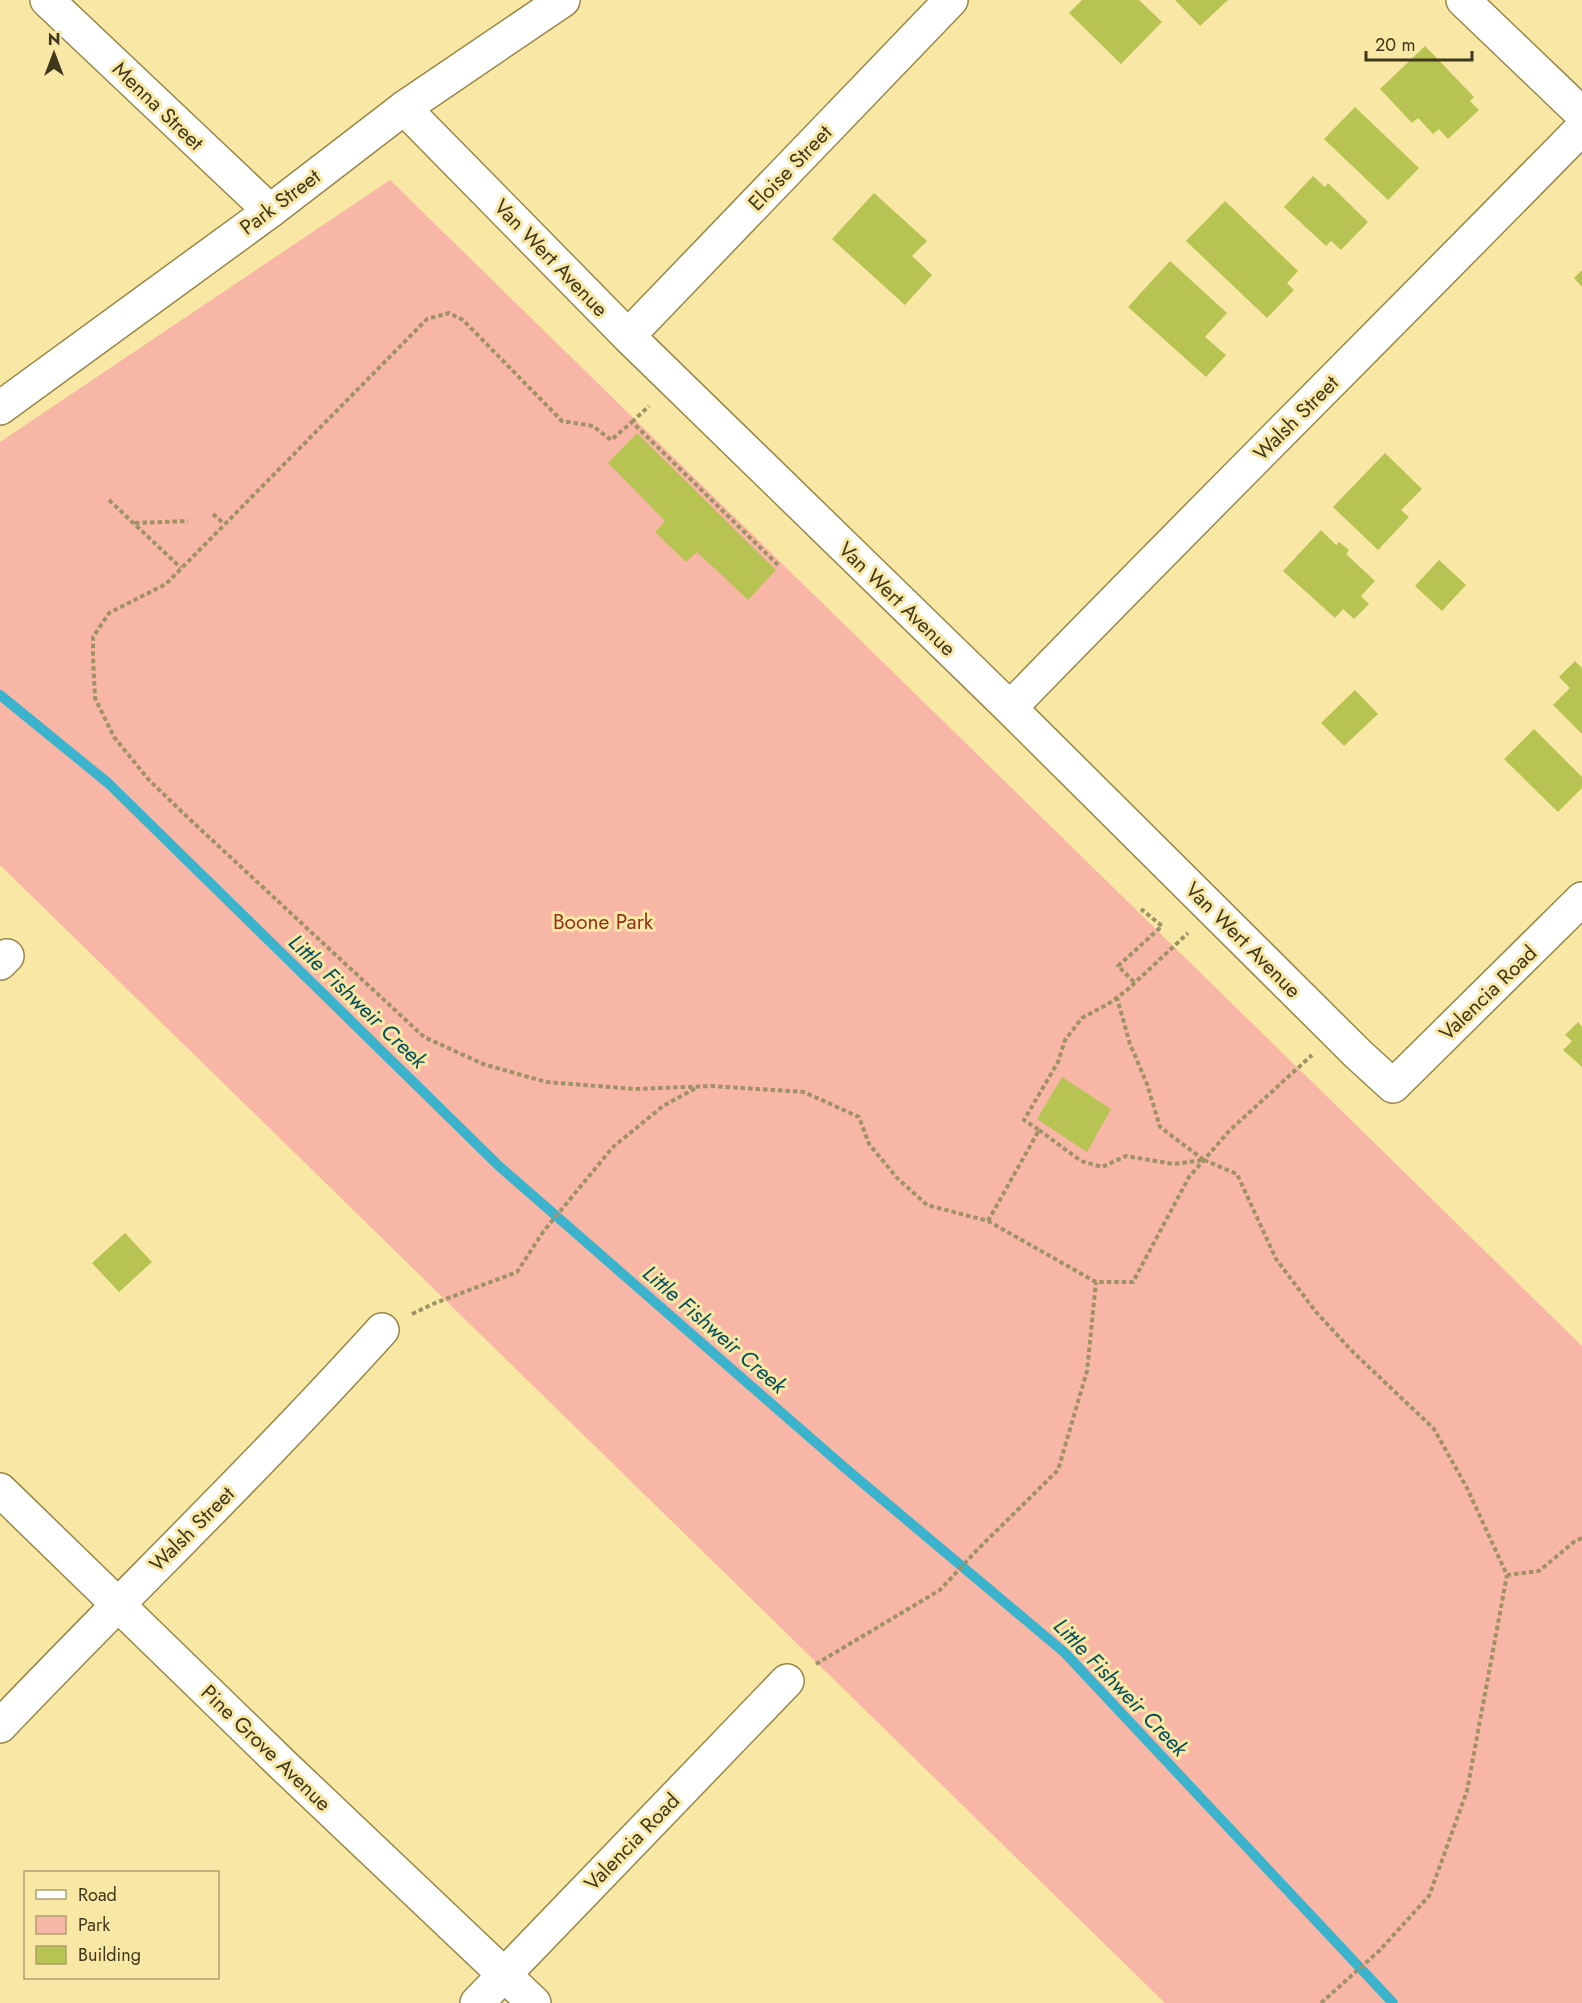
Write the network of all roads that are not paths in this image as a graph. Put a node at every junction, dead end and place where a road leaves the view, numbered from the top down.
1 (47, 0) edge
2 (563, 0) edge
3 (951, 0) edge
4 (1463, 0) edge
5 (404, 108) junction
6 (1582, 114) edge
7 (1582, 128) edge
8 (270, 211) junction
9 (628, 336) junction
10 (0, 408) edge
11 (1010, 708) junction
12 (1582, 899) edge
13 (1394, 1086) joint
14 (382, 1330) road end
15 (0, 1490) edge
16 (118, 1603) junction
17 (787, 1681) road end
18 (0, 1726) edge
19 (505, 1974) junction
20 (477, 2003) edge
21 (534, 2003) edge

1 - 8 street, Menna Street
2 - 5 street, Park Street
3 - 9 street, Eloise Street
4 - 6 street
5 - 8 street, Park Street
5 - 9 street, Van Wert Avenue
7 - 11 street, Walsh Street
8 - 10 street, Park Street
9 - 11 street, Van Wert Avenue
11 - 13 street, Van Wert Avenue
12 - 13 street, Valencia Road
14 - 16 street, Walsh Street
15 - 16 street, Pine Grove Avenue
16 - 18 street, Walsh Street
16 - 19 street, Pine Grove Avenue
17 - 19 street, Valencia Road
19 - 20 street, Valencia Road
19 - 21 street, Pine Grove Avenue

